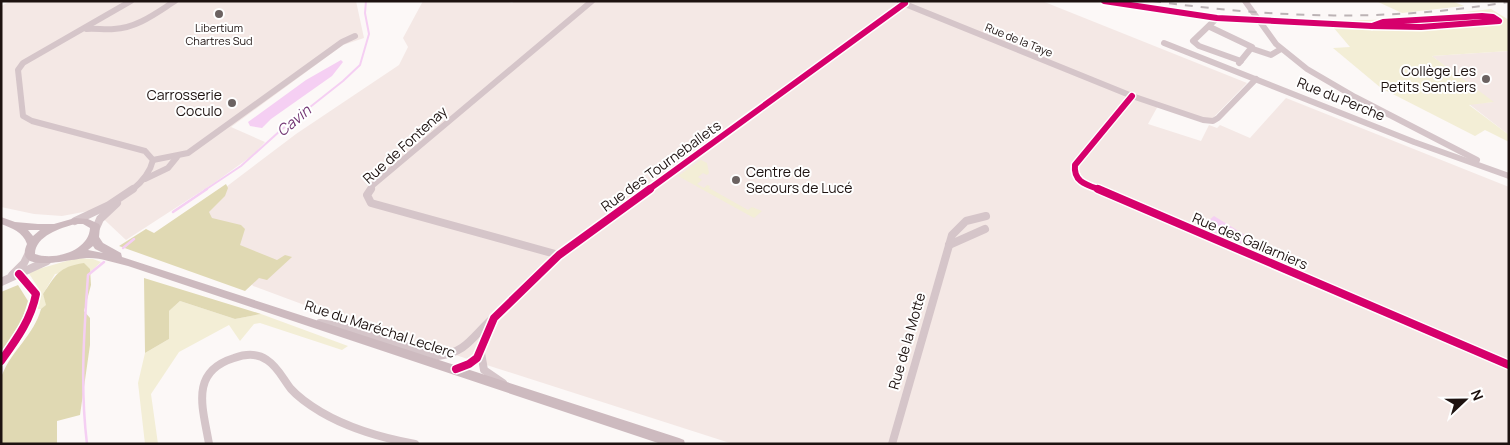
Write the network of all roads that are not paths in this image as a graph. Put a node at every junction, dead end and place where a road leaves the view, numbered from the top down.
1 (131, 1) edge
2 (175, 1) edge
3 (592, 1) edge
4 (1104, 1) edge
5 (1245, 1) edge
6 (902, 2) edge
7 (1217, 18) junction
8 (1258, 22) junction
9 (96, 24) junction
10 (1210, 27) junction
11 (1370, 27) junction
12 (355, 36) dead end
13 (1164, 43) dead end
14 (1253, 49) junction
15 (1281, 49) junction
16 (1241, 61) junction
17 (1231, 70) junction
18 (1256, 79) junction
19 (1132, 96) junction
20 (177, 157) junction
21 (153, 160) junction
22 (1509, 169) edge
23 (1501, 173) junction
24 (1509, 176) edge
25 (145, 179) junction
26 (123, 196) junction
27 (986, 216) dead end
28 (1, 220) edge
29 (75, 221) junction
30 (14, 224) junction
31 (57, 226) junction
32 (985, 229) dead end
33 (95, 233) junction
34 (949, 245) junction
35 (31, 248) junction
36 (71, 255) junction
37 (559, 255) junction
38 (47, 261) junction
39 (129, 262) junction
40 (19, 274) junction
41 (4, 280) edge
42 (494, 318) junction
43 (305, 321) junction
44 (481, 350) junction
45 (1, 361) edge
46 (1509, 365) edge
47 (456, 369) junction
48 (506, 386) junction
49 (209, 444) edge
50 (415, 444) edge
51 (679, 444) edge
52 (892, 444) edge

1 - 9 street
2 - 9 street
3 - 37 street, Rue de Fontenay
4 - 7 street
5 - 8 street
6 - 19 street, Rue de la Taye
6 - 37 street, Rue des Tourneballets
7 - 8 street
7 - 10 street
8 - 11 street
8 - 15 street
9 - 21 street
10 - 14 street
10 - 16 street
11 - 11 street
12 - 20 street
13 - 17 street, Rue du Perche
14 - 15 street
14 - 16 street
15 - 23 street
16 - 17 street
17 - 18 street, Rue du Perche
18 - 19 street, Rue de la Taye
18 - 23 street, Rue du Perche
19 - 46 street, Rue des Gallarniers
20 - 21 street
20 - 25 street
21 - 25 street
22 - 23 street
23 - 24 street, Rue du Perche
25 - 26 street
26 - 29 street
26 - 33 street
27 - 34 street, Rue de la Motte
28 - 30 main road
29 - 31 main road
29 - 33 main road
30 - 31 main road
30 - 35 main road
31 - 35 main road
32 - 34 street
33 - 36 main road
33 - 39 main road, Rue du Maréchal Leclerc
34 - 52 street, Rue de la Motte
35 - 38 main road
35 - 41 street
36 - 38 main road
36 - 39 main road, Rue du Maréchal Leclerc
37 - 42 street, Rue des Tourneballets
38 - 40 street
39 - 43 main road, Rue du Maréchal Leclerc
40 - 41 street
40 - 45 street
42 - 43 street
42 - 44 street, Rue des Tourneballets
43 - 47 main road, Rue du Maréchal Leclerc
44 - 47 street, Rue des Tourneballets
44 - 48 street
47 - 48 main road, Rue du Maréchal Leclerc
48 - 51 main road, Rue du Maréchal Leclerc
49 - 50 street

